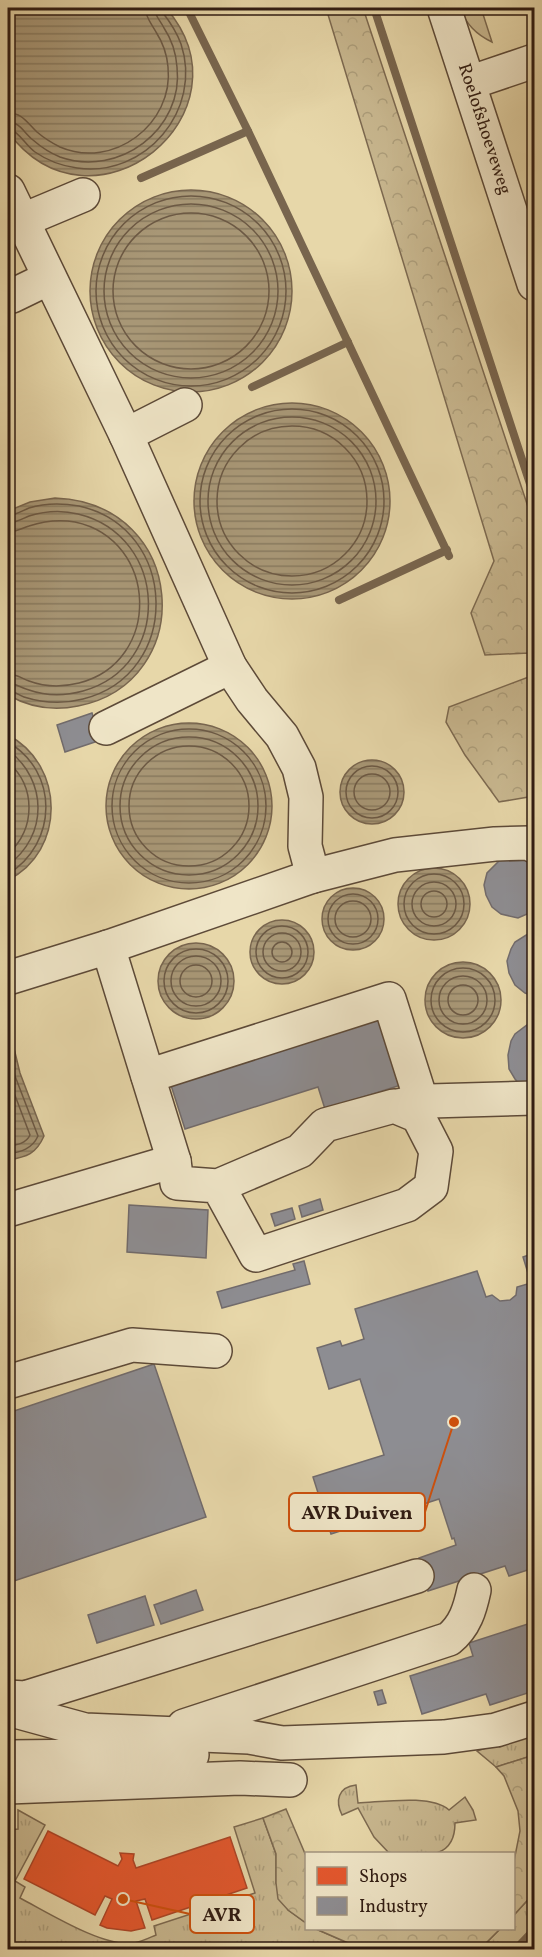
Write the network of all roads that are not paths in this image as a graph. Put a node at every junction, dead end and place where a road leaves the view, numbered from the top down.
1 (444, 8) edge
2 (534, 62) edge
3 (469, 83) junction
4 (8, 191) edge
5 (83, 195) dead end
6 (21, 221) junction
7 (49, 278) junction
8 (534, 284) edge
9 (12, 296) dead end
10 (185, 405) dead end
11 (126, 435) junction
12 (230, 667) junction
13 (106, 728) dead end
14 (534, 846) edge
15 (313, 876) junction
16 (108, 947) junction
17 (8, 978) edge
18 (148, 1076) junction
19 (534, 1098) edge
20 (408, 1104) junction
21 (174, 1161) junction
22 (218, 1186) junction
23 (8, 1210) edge
24 (215, 1351) dead end
25 (8, 1382) edge
26 (417, 1576) dead end
27 (474, 1590) dead end
28 (8, 1697) edge
29 (8, 1709) edge
30 (534, 1718) edge
31 (162, 1733) junction
32 (282, 1743) junction
33 (8, 1757) edge
34 (290, 1780) dead end
35 (8, 1787) edge

1 - 3 street, Roelofshoeveweg
2 - 3 street
3 - 8 street, Roelofshoeveweg
4 - 6 street
5 - 6 street
6 - 7 street
7 - 9 street
7 - 11 street
10 - 11 street
11 - 12 street
12 - 13 street
12 - 15 street
14 - 15 street
15 - 16 street
16 - 17 street
16 - 18 street
18 - 20 street
18 - 21 street
19 - 20 street
20 - 22 street
20 - 22 street
21 - 22 street
21 - 23 street
24 - 25 street
26 - 28 street
27 - 31 street
29 - 31 street
30 - 32 street
31 - 32 street
32 - 33 street
34 - 35 street

